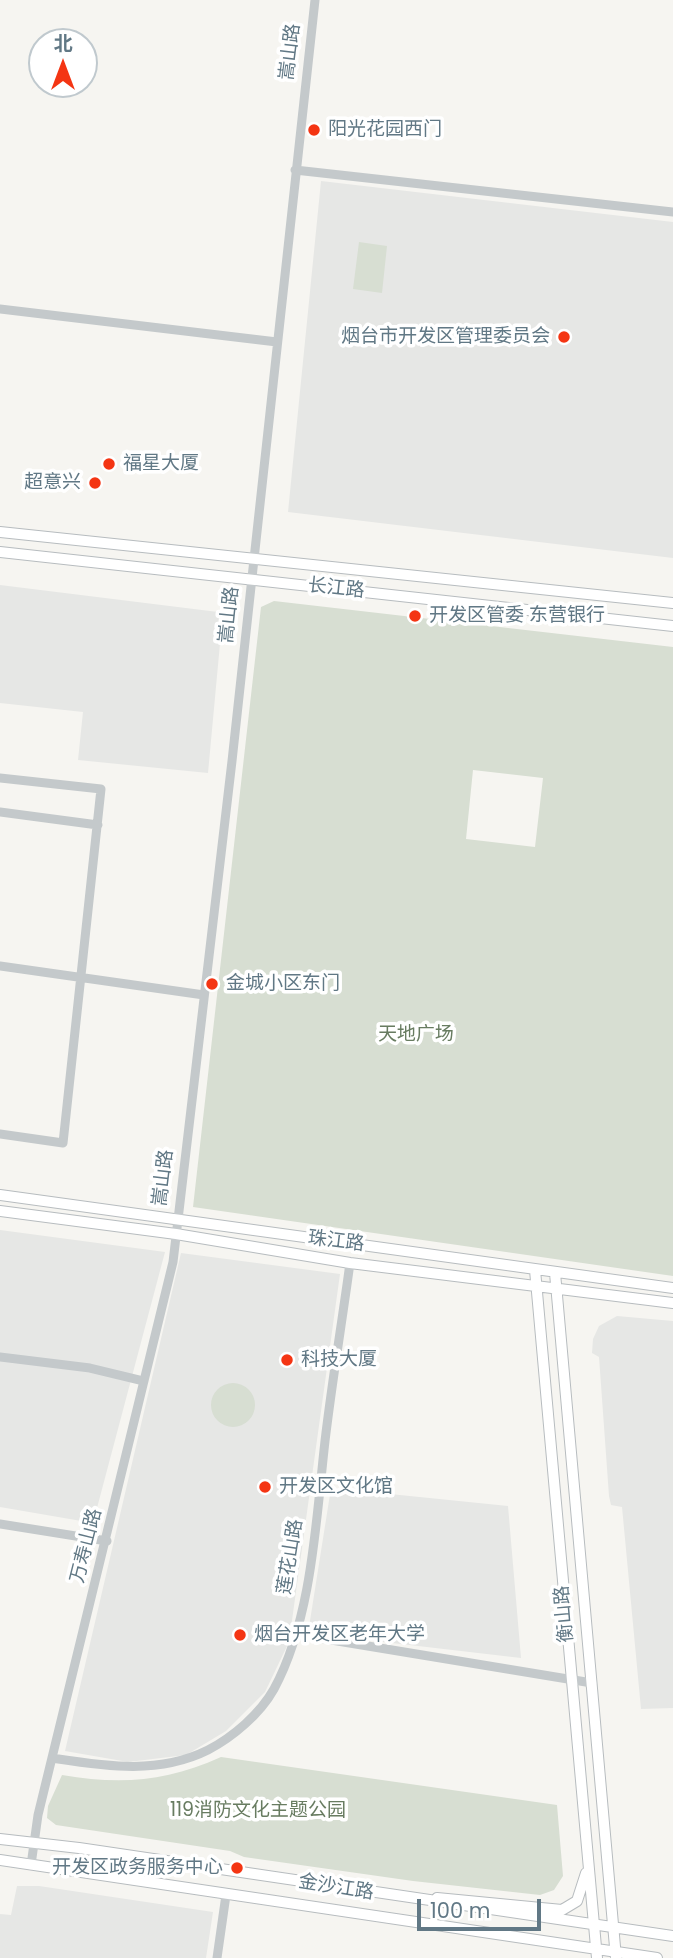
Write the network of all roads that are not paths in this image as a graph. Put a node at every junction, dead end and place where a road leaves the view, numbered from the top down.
1 (315, 0) edge
2 (295, 170) junction
3 (673, 212) edge
4 (0, 309) edge
5 (277, 342) junction
6 (0, 532) edge
7 (0, 552) edge
8 (253, 560) junction
9 (251, 580) junction
10 (673, 603) edge
11 (673, 626) edge
12 (0, 778) edge
13 (0, 812) edge
14 (99, 825) junction
15 (0, 966) edge
16 (83, 979) junction
17 (204, 995) junction
18 (0, 1134) edge
19 (0, 1195) edge
20 (0, 1211) edge
21 (176, 1219) junction
22 (176, 1234) junction
23 (350, 1263) junction
24 (535, 1270) junction
25 (555, 1273) junction
26 (535, 1286) junction
27 (556, 1287) junction
28 (673, 1288) edge
29 (673, 1303) edge
30 (0, 1357) edge
31 (144, 1381) junction
32 (0, 1524) edge
33 (107, 1541) junction
34 (295, 1634) junction
35 (572, 1681) junction
36 (592, 1683) junction
37 (52, 1758) junction
38 (0, 1839) edge
39 (33, 1843) junction
40 (0, 1860) edge
41 (589, 1860) junction
42 (31, 1865) junction
43 (226, 1895) junction
44 (411, 1899) junction
45 (594, 1924) junction
46 (613, 1927) junction
47 (673, 1936) edge
48 (597, 1954) edge
49 (615, 1955) edge
50 (217, 1958) edge
51 (657, 1958) edge

1 - 2 street, 嵩山路
2 - 3 street
2 - 5 street, 嵩山路
4 - 5 street
5 - 8 street, 嵩山路
6 - 8 main road, 长江路
7 - 9 main road, 长江路
8 - 9 street, 嵩山路
8 - 10 main road, 长江路
9 - 11 main road, 长江路
9 - 17 street, 嵩山路
12 - 14 street
13 - 14 street
14 - 16 street
15 - 16 street
16 - 17 street
16 - 18 street
17 - 21 street, 嵩山路
19 - 21 main road, 珠江路
20 - 22 main road
21 - 22 street, 嵩山路
21 - 24 main road, 珠江路
22 - 23 main road
22 - 31 street, 万寿山路
23 - 26 main road
23 - 34 street, 莲花山路
24 - 25 main road, 珠江路
24 - 26 main road, 衡山路
25 - 27 main road, 衡山路
25 - 28 main road, 珠江路
26 - 27 main road
26 - 35 main road, 衡山路
27 - 29 main road
27 - 36 main road, 衡山路
30 - 31 street
31 - 33 street, 万寿山路
32 - 33 street
33 - 37 street, 万寿山路
34 - 35 street
34 - 37 street, 莲花山路
35 - 36 street
35 - 41 main road, 衡山路
36 - 46 main road, 衡山路
37 - 39 street, 万寿山路
38 - 39 main road, 金沙江路
39 - 42 street, 万寿山路
39 - 44 main road, 金沙江路
40 - 42 main road, 金沙江路
41 - 44 main road
41 - 45 main road, 衡山路
42 - 43 main road, 金沙江路
43 - 48 main road, 金沙江路
43 - 50 street
44 - 45 main road, 金沙江路
45 - 46 main road, 金沙江路
45 - 48 main road, 衡山路
46 - 47 main road, 金沙江路
46 - 49 main road, 衡山路
48 - 49 main road, 金沙江路
49 - 51 main road, 金沙江路

